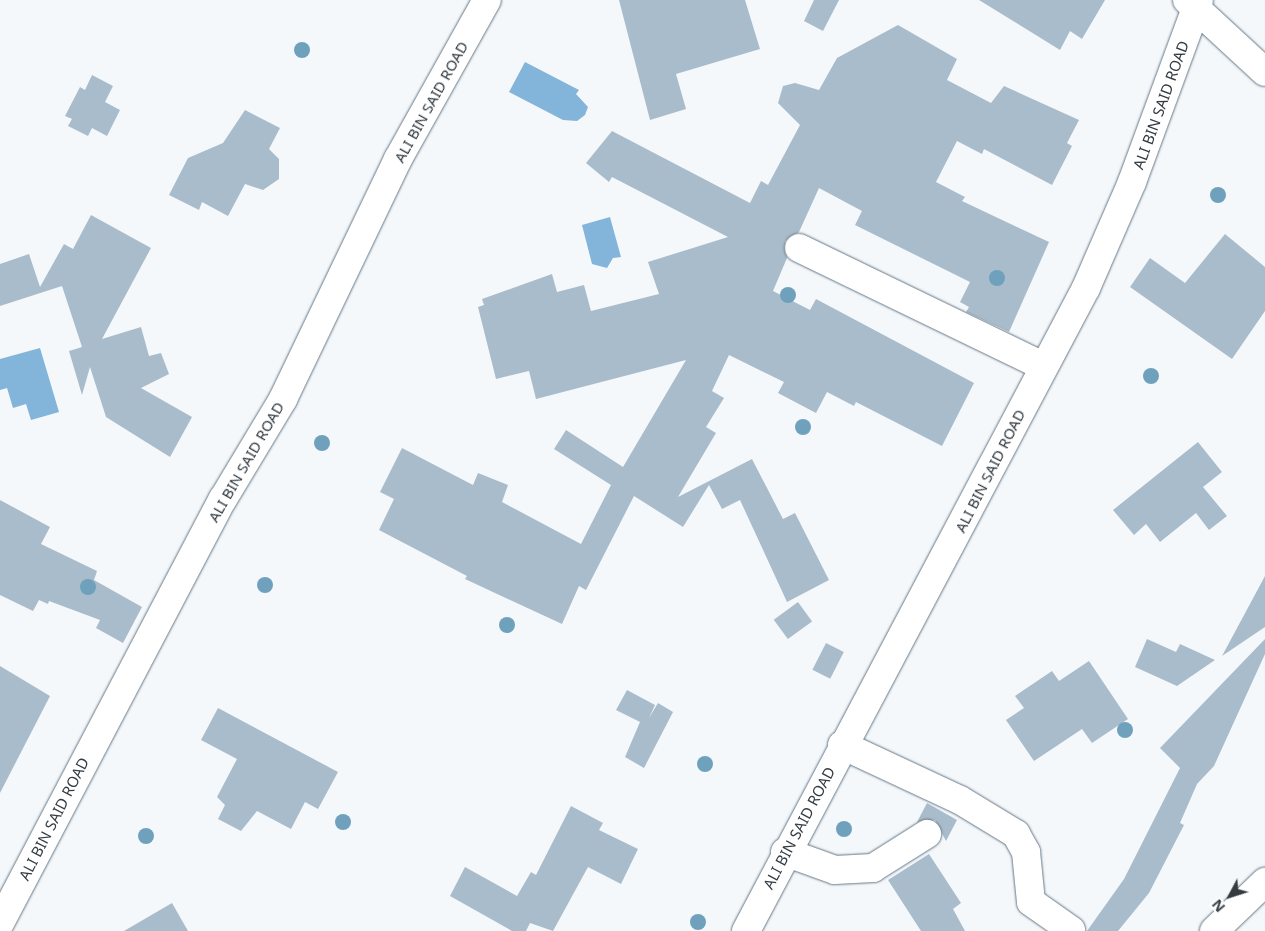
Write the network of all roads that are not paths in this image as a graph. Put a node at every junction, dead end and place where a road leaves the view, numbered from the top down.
1 (488, 0) edge
2 (1194, 3) edge
3 (1265, 72) edge
4 (799, 248) dead end
5 (1043, 366) junction
6 (842, 745) junction
7 (927, 834) dead end
8 (785, 852) junction
9 (1265, 882) edge
10 (0, 923) edge
11 (1071, 930) dead end
12 (746, 931) edge
13 (1214, 931) edge

1 - 10 street, ALI BIN SAID ROAD
2 - 3 street
2 - 5 street, ALI BIN SAID ROAD
4 - 5 street
5 - 6 street, ALI BIN SAID ROAD
6 - 8 street, ALI BIN SAID ROAD
6 - 11 street
7 - 8 street
8 - 12 street, ALI BIN SAID ROAD
9 - 13 street

